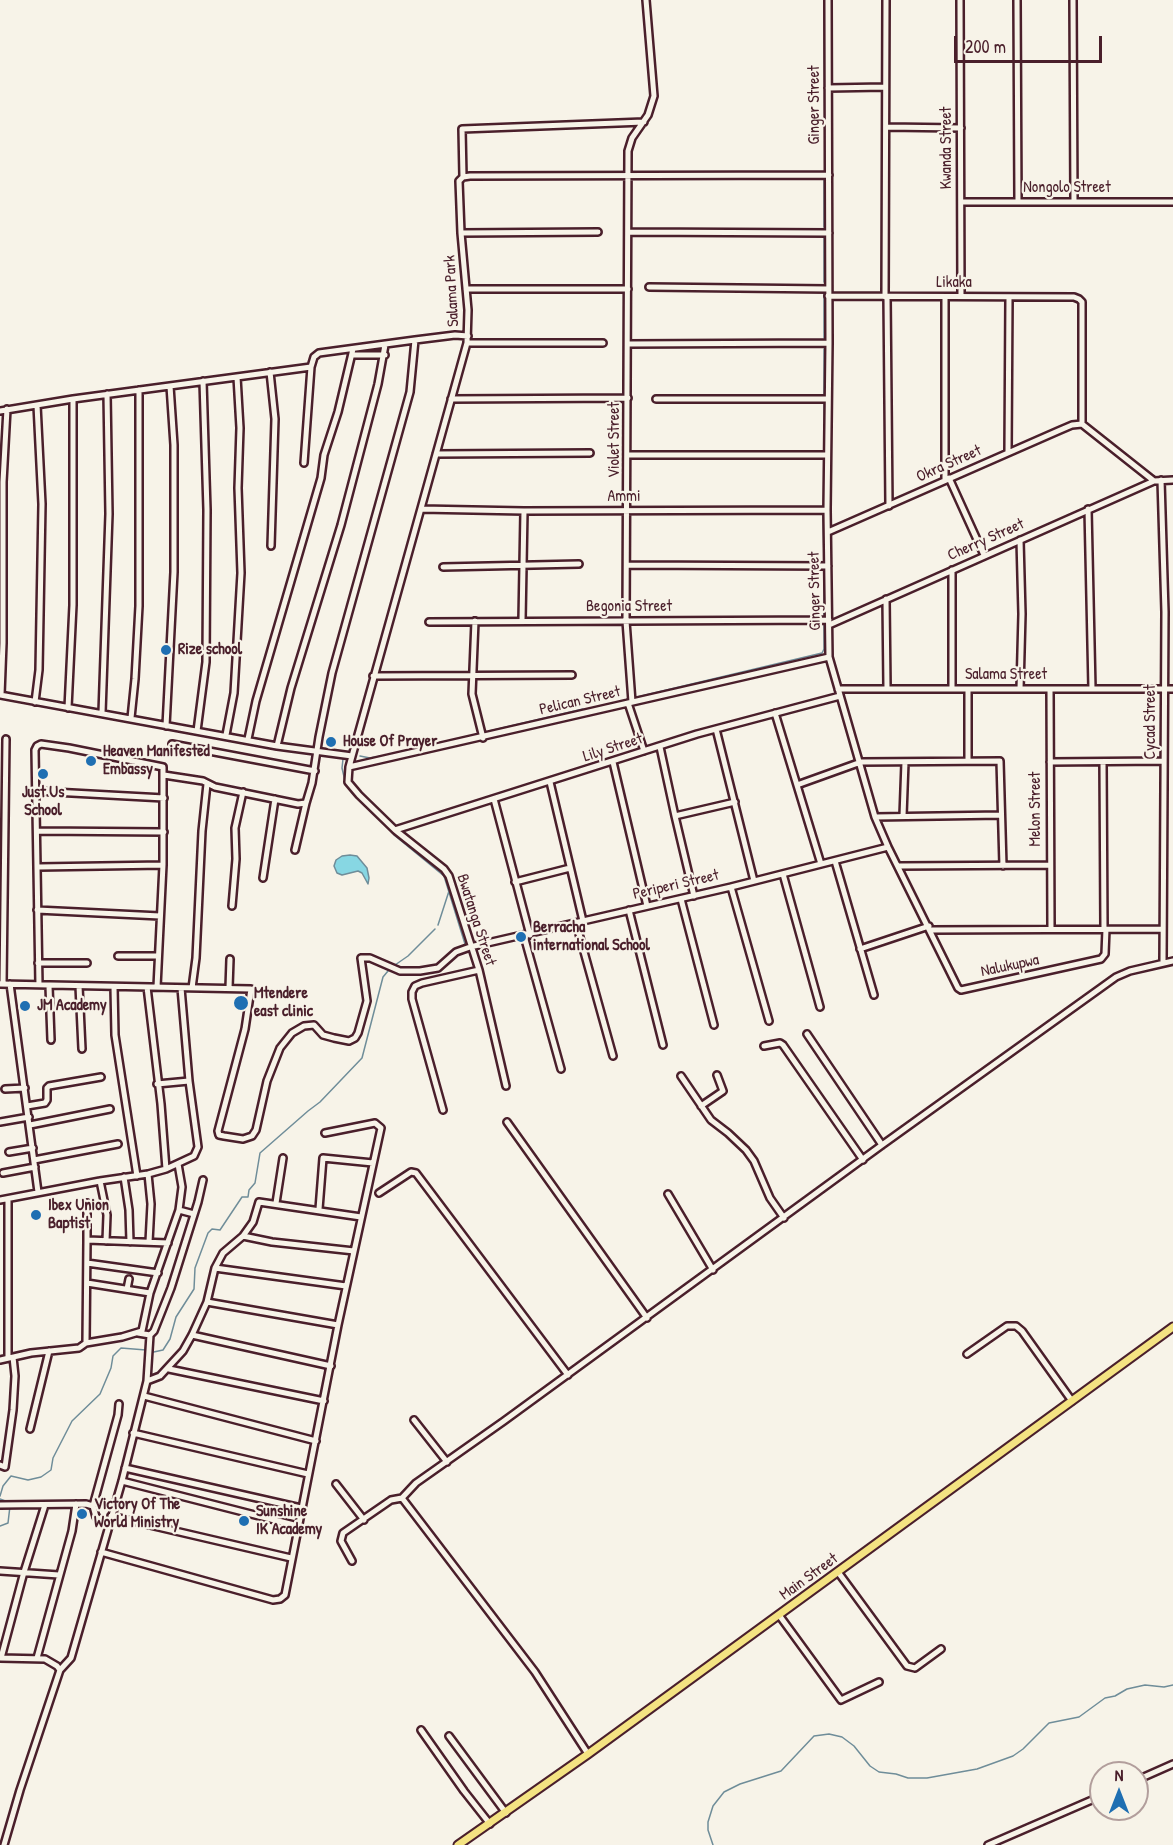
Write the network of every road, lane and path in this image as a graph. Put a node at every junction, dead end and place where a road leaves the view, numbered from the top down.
1 (646, 0) edge
2 (828, 0) edge
3 (886, 0) edge
4 (960, 0) edge
5 (1017, 0) edge
6 (1073, 0) edge
7 (885, 87) junction
8 (828, 88) junction
9 (644, 122) junction
10 (886, 127) junction
11 (961, 129) junction
12 (829, 175) junction
13 (463, 177) junction
14 (628, 177) junction
15 (961, 202) junction
16 (1018, 202) junction
17 (1074, 202) junction
18 (1173, 202) edge
19 (598, 232) dead end
20 (628, 232) junction
21 (461, 233) junction
22 (829, 233) junction
23 (649, 287) dead end
24 (466, 289) junction
25 (628, 289) junction
26 (828, 292) junction
27 (886, 296) junction
28 (961, 296) junction
29 (945, 297) junction
30 (1009, 297) junction
31 (468, 336) junction
32 (415, 340) junction
33 (603, 342) dead end
34 (467, 343) junction
35 (829, 343) junction
36 (628, 344) junction
37 (385, 345) junction
38 (353, 352) junction
39 (385, 355) junction
40 (311, 367) junction
41 (270, 372) junction
42 (237, 377) junction
43 (203, 381) junction
44 (170, 386) junction
45 (139, 390) junction
46 (107, 394) junction
47 (628, 398) junction
48 (74, 399) junction
49 (452, 399) junction
50 (656, 399) dead end
51 (828, 399) junction
52 (36, 405) junction
53 (8, 409) junction
54 (0, 411) edge
55 (1082, 424) junction
56 (590, 453) dead end
57 (1008, 453) junction
58 (436, 454) junction
59 (628, 455) junction
60 (827, 455) junction
61 (304, 463) dead end
62 (947, 479) junction
63 (1161, 480) junction
64 (1173, 480) edge
65 (1154, 481) junction
66 (889, 506) junction
67 (421, 509) junction
68 (1088, 509) junction
69 (628, 510) junction
70 (827, 510) junction
71 (524, 511) junction
72 (828, 532) junction
73 (1020, 540) junction
74 (271, 546) dead end
75 (984, 555) junction
76 (579, 564) dead end
77 (523, 565) junction
78 (628, 565) junction
79 (828, 566) junction
80 (442, 567) dead end
81 (952, 570) junction
82 (886, 599) junction
83 (522, 620) junction
84 (475, 621) junction
85 (627, 621) junction
86 (429, 622) dead end
87 (829, 623) junction
88 (829, 657) junction
89 (572, 675) dead end
90 (373, 676) junction
91 (473, 676) junction
92 (887, 688) junction
93 (838, 689) junction
94 (952, 689) junction
95 (968, 689) junction
96 (1020, 689) junction
97 (1050, 689) junction
98 (1092, 689) junction
99 (1164, 689) junction
100 (1173, 689) edge
101 (1, 695) edge
102 (840, 696) junction
103 (35, 702) junction
104 (630, 703) junction
105 (68, 708) junction
106 (102, 713) junction
107 (775, 713) junction
108 (131, 718) junction
109 (166, 726) junction
110 (716, 729) junction
111 (197, 731) junction
112 (226, 735) junction
113 (483, 738) junction
114 (6, 739) dead end
115 (248, 739) junction
116 (172, 744) dead end
117 (277, 746) junction
118 (660, 747) junction
119 (644, 751) junction
120 (317, 752) junction
121 (352, 756) junction
122 (968, 761) junction
123 (1164, 761) junction
124 (613, 762) junction
125 (861, 762) junction
126 (905, 762) junction
127 (1050, 762) junction
128 (1103, 762) junction
129 (349, 767) junction
130 (315, 771) junction
131 (164, 775) junction
132 (550, 782) junction
133 (207, 784) junction
134 (797, 785) junction
135 (35, 791) junction
136 (243, 792) junction
137 (164, 798) junction
138 (275, 799) junction
139 (494, 799) junction
140 (735, 802) junction
141 (306, 803) junction
142 (1001, 815) junction
143 (675, 816) junction
144 (903, 816) junction
145 (875, 817) junction
146 (396, 830) junction
147 (38, 831) junction
148 (164, 832) junction
149 (888, 847) junction
150 (295, 850) dead end
151 (834, 861) junction
152 (821, 864) junction
153 (164, 865) junction
154 (1050, 865) junction
155 (899, 866) junction
156 (1003, 866) junction
157 (39, 867) junction
158 (570, 868) junction
159 (783, 874) junction
160 (263, 878) dead end
161 (754, 881) junction
162 (515, 882) junction
163 (731, 887) junction
164 (694, 896) junction
165 (681, 899) junction
166 (232, 906) dead end
167 (647, 906) junction
168 (38, 910) junction
169 (629, 910) junction
170 (160, 916) junction
171 (583, 921) junction
172 (576, 923) junction
173 (930, 928) junction
174 (1050, 928) junction
175 (1105, 929) junction
176 (1163, 929) junction
177 (527, 935) junction
178 (470, 947) junction
179 (860, 949) junction
180 (118, 956) dead end
181 (158, 956) junction
182 (230, 959) dead end
183 (1173, 961) edge
184 (38, 963) junction
185 (87, 963) dead end
186 (1163, 963) junction
187 (478, 970) junction
188 (4, 984) edge
189 (39, 985) junction
190 (49, 986) junction
191 (80, 986) junction
192 (114, 987) junction
193 (147, 987) junction
194 (157, 987) junction
195 (181, 988) junction
196 (192, 988) junction
197 (229, 988) junction
198 (874, 995) dead end
199 (820, 1007) dead end
200 (769, 1021) dead end
201 (714, 1025) dead end
202 (807, 1034) dead end
203 (51, 1040) dead end
204 (663, 1045) dead end
205 (764, 1046) dead end
206 (82, 1049) dead end
207 (613, 1056) dead end
208 (561, 1069) dead end
209 (717, 1075) dead end
210 (681, 1076) dead end
211 (101, 1077) dead end
212 (189, 1081) junction
213 (157, 1084) junction
214 (506, 1086) dead end
215 (25, 1088) junction
216 (5, 1089) dead end
217 (27, 1106) junction
218 (701, 1106) junction
219 (110, 1109) dead end
220 (443, 1110) dead end
221 (29, 1117) junction
222 (0, 1122) edge
223 (507, 1122) dead end
224 (30, 1125) junction
225 (325, 1133) dead end
226 (118, 1144) dead end
227 (882, 1145) junction
228 (33, 1148) junction
229 (9, 1152) dead end
230 (283, 1158) dead end
231 (34, 1160) junction
232 (863, 1160) junction
233 (373, 1163) junction
234 (178, 1164) junction
235 (35, 1167) junction
236 (166, 1169) junction
237 (3, 1173) dead end
238 (148, 1174) junction
239 (137, 1176) junction
240 (124, 1177) junction
241 (202, 1180) dead end
242 (100, 1181) junction
243 (38, 1192) junction
244 (379, 1193) dead end
245 (668, 1194) dead end
246 (8, 1199) junction
247 (0, 1200) edge
248 (87, 1203) dead end
249 (276, 1203) junction
250 (319, 1209) junction
251 (179, 1210) junction
252 (194, 1214) junction
253 (361, 1217) junction
254 (784, 1218) junction
255 (243, 1236) junction
256 (87, 1240) junction
257 (106, 1241) junction
258 (130, 1242) junction
259 (149, 1242) junction
260 (168, 1243) junction
261 (354, 1251) junction
262 (87, 1263) junction
263 (214, 1268) junction
264 (713, 1270) junction
265 (158, 1273) junction
266 (129, 1279) dead end
267 (87, 1283) junction
268 (346, 1286) junction
269 (128, 1289) junction
270 (150, 1293) junction
271 (207, 1302) junction
272 (647, 1318) junction
273 (338, 1325) junction
274 (1173, 1327) edge
275 (138, 1333) junction
276 (150, 1335) junction
277 (192, 1335) junction
278 (86, 1343) junction
279 (49, 1351) junction
280 (967, 1354) dead end
281 (11, 1357) junction
282 (0, 1360) edge
283 (331, 1366) junction
284 (168, 1369) junction
285 (568, 1375) junction
286 (147, 1381) junction
287 (144, 1396) junction
288 (324, 1401) junction
289 (1072, 1401) junction
290 (119, 1404) dead end
291 (414, 1420) dead end
292 (30, 1429) dead end
293 (133, 1432) junction
294 (316, 1442) junction
295 (447, 1461) junction
296 (0, 1466) edge
297 (125, 1468) junction
298 (309, 1474) junction
299 (122, 1481) junction
300 (336, 1484) dead end
301 (402, 1498) junction
302 (76, 1504) junction
303 (0, 1505) edge
304 (45, 1505) junction
305 (93, 1506) junction
306 (301, 1508) junction
307 (111, 1516) junction
308 (364, 1520) junction
309 (109, 1524) junction
310 (298, 1526) junction
311 (101, 1552) junction
312 (291, 1558) junction
313 (352, 1561) dead end
314 (0, 1571) edge
315 (24, 1572) junction
316 (838, 1572) junction
317 (59, 1575) junction
318 (779, 1615) junction
319 (941, 1649) dead end
320 (0, 1658) edge
321 (37, 1658) junction
322 (60, 1670) junction
323 (879, 1682) dead end
324 (421, 1730) dead end
325 (449, 1736) dead end
326 (588, 1754) junction
327 (1173, 1764) edge
328 (1149, 1775) edge
329 (1089, 1801) edge
330 (506, 1813) junction
331 (490, 1824) junction
332 (4, 1845) edge
333 (458, 1845) edge
334 (987, 1845) edge

1 - 9 street, Violet Street
2 - 8 street, Ginger Street
3 - 7 street
4 - 11 street, Kwanda Street
5 - 16 street
6 - 17 street
7 - 8 street
7 - 10 street
8 - 12 street, Ginger Street
9 - 13 street, Salama Park
9 - 14 street, Violet Street
10 - 11 street
10 - 27 street
11 - 15 street, Kwanda Street
12 - 14 street
12 - 22 street, Ginger Street
13 - 14 street
13 - 21 street, Salama Park
14 - 20 street, Violet Street
15 - 16 street, Nongolo Street
15 - 28 street, Kwanda Street
16 - 17 street, Nongolo Street
17 - 18 street, Nongolo Street
19 - 21 street
20 - 22 street
20 - 25 street, Violet Street
21 - 24 street, Salama Park
22 - 26 street, Ginger Street
23 - 26 street, Likaka
24 - 25 street
24 - 31 street, Salama Park
25 - 36 street, Violet Street
26 - 27 street, Likaka
26 - 35 street, Ginger Street
27 - 29 street, Likaka
27 - 66 street
28 - 29 street, Likaka
28 - 30 street, Likaka
29 - 62 street
30 - 55 street, Likaka
30 - 57 street
31 - 32 street
31 - 34 street, Salama Park
32 - 37 street
32 - 120 street
33 - 34 street
34 - 49 street, Salama Park
35 - 36 street
35 - 51 street, Ginger Street
36 - 47 street, Violet Street
37 - 38 street
37 - 39 street
38 - 39 street
38 - 40 street
38 - 115 street
39 - 117 street
40 - 41 street
40 - 61 street
41 - 42 street
41 - 74 street
42 - 43 street
42 - 112 street
43 - 44 street
43 - 111 street
44 - 45 street
44 - 109 street
45 - 46 street
45 - 108 street
46 - 48 street
46 - 106 street
47 - 49 street
47 - 59 street, Violet Street
48 - 52 street
48 - 105 street
49 - 58 street, Salama Park
50 - 51 street
51 - 60 street, Ginger Street
52 - 53 street
52 - 103 street
53 - 54 street
53 - 101 street
55 - 57 street, Okra Street
55 - 65 street
56 - 58 street
57 - 62 street, Okra Street
58 - 67 street, Salama Park
59 - 60 street
59 - 69 street, Violet Street
60 - 70 street, Ginger Street
62 - 66 street, Okra Street
62 - 75 street
63 - 64 street, Cherry Street
63 - 65 street, Cherry Street
63 - 99 street, Cycad Street
65 - 68 street, Cherry Street
66 - 72 street, Okra Street
67 - 71 street, Ammi
67 - 90 street, Salama Park
68 - 73 street, Cherry Street
68 - 98 street
69 - 70 street, Ammi
69 - 71 street, Ammi
69 - 78 street, Violet Street
70 - 72 street, Ginger Street
71 - 77 street
72 - 79 street, Ginger Street
73 - 75 street, Cherry Street
73 - 96 street
75 - 81 street, Cherry Street
76 - 77 street
77 - 80 street
77 - 83 street
78 - 79 street
78 - 85 street, Violet Street
79 - 87 street, Ginger Street
81 - 82 street, Cherry Street
81 - 94 street
82 - 87 street, Cherry Street
82 - 92 street
83 - 84 street, Begonia Street
83 - 85 street, Begonia Street
84 - 86 street, Begonia Street
84 - 91 street
85 - 87 street, Begonia Street
85 - 104 street, Violet Street
87 - 88 street, Ginger Street
88 - 93 street, Ginger Street
88 - 104 street, Pelican Street
89 - 91 street
90 - 91 street
90 - 121 street, Salama Park
91 - 113 street
92 - 93 street, Salama Street
92 - 94 street, Salama Street
93 - 102 street, Ginger Street
94 - 95 street, Salama Street
95 - 96 street, Salama Street
95 - 122 street
96 - 97 street, Salama Street
97 - 98 street, Salama Street
97 - 127 street, Melon Street
98 - 99 street, Salama Street
99 - 100 street, Salama Street
99 - 123 street, Cycad Street
101 - 103 street
102 - 107 street, Lily Street
102 - 125 street, Ginger Street
103 - 105 street
104 - 113 street, Pelican Street
104 - 119 street, Violet Street
105 - 106 street
106 - 108 street
107 - 110 street, Lily Street
107 - 134 street
108 - 109 street
109 - 111 street
110 - 118 street, Lily Street
110 - 140 street
111 - 112 street
112 - 115 street
113 - 129 street, Pelican Street
114 - 188 street
115 - 117 street
116 - 130 street
117 - 120 street
118 - 119 street, Lily Street
118 - 143 street
119 - 124 street, Lily Street
120 - 121 street
120 - 130 street
121 - 129 street
122 - 126 street
122 - 142 street
123 - 128 street
123 - 176 street, Cycad Street
124 - 132 street, Lily Street
124 - 167 street
125 - 126 street
125 - 134 street
125 - 145 street, Ginger Street
126 - 144 street
127 - 128 street
127 - 154 street, Melon Street
128 - 175 street
129 - 146 street, Bwatanga Street
130 - 141 street
131 - 133 street
131 - 135 street
131 - 137 street
132 - 139 street, Lily Street
132 - 158 street
133 - 136 street
133 - 196 street
134 - 152 street
135 - 137 street
135 - 147 street
136 - 138 street
136 - 166 street
137 - 148 street
138 - 141 street
138 - 160 street
139 - 146 street, Lily Street
139 - 162 street
140 - 143 street
140 - 161 street
141 - 150 street
142 - 144 street
142 - 156 street
143 - 164 street
144 - 145 street
145 - 149 street, Ginger Street
146 - 178 street, Bwatanga Street
147 - 148 street
147 - 157 street
148 - 153 street
149 - 151 street, Periperi Street
149 - 155 street, Ginger Street
151 - 152 street, Periperi Street
151 - 179 street
152 - 159 street, Periperi Street
153 - 157 street
153 - 170 street
154 - 156 street
154 - 174 street, Melon Street
155 - 156 street
155 - 173 street, Ginger Street
157 - 168 street
158 - 162 street
158 - 171 street
159 - 161 street, Periperi Street
159 - 199 street
161 - 163 street, Periperi Street
162 - 177 street
163 - 164 street, Periperi Street
163 - 200 street
164 - 165 street, Periperi Street
165 - 167 street, Periperi Street
165 - 201 street
167 - 169 street, Periperi Street
168 - 170 street
168 - 184 street
169 - 171 street, Periperi Street
169 - 204 street
170 - 181 street
171 - 172 street, Periperi Street
172 - 177 street, Periperi Street
172 - 207 street
173 - 174 street
173 - 175 street, Nalukupwa
173 - 179 street
174 - 175 street
175 - 176 street
176 - 186 street, Cycad Street
177 - 178 street, Periperi Street
177 - 208 street
178 - 187 street, Bwatanga Street
178 - 197 street, Periperi Street
179 - 198 street
180 - 181 street
181 - 194 street
182 - 197 street
183 - 186 street
184 - 185 street
184 - 189 street
186 - 227 street
187 - 214 street, Bwatanga Street
187 - 220 street
188 - 189 street
188 - 215 street
189 - 190 street
190 - 191 street
190 - 203 street
191 - 192 street
191 - 206 street
192 - 193 street
192 - 239 street
193 - 194 street
193 - 213 street
194 - 195 street
195 - 196 street
195 - 212 street
196 - 197 street
202 - 227 street
205 - 232 street
209 - 218 street
210 - 218 street
211 - 217 street
212 - 213 street
212 - 234 street
213 - 236 street
215 - 216 street
215 - 217 street
217 - 221 street
218 - 254 street
219 - 224 street
221 - 222 street
221 - 224 street
223 - 272 street
224 - 228 street
225 - 233 street
226 - 231 street
227 - 232 street
228 - 229 street
228 - 231 street
230 - 249 street
231 - 235 street
232 - 254 street
233 - 250 street
233 - 253 street
234 - 236 street
234 - 251 street
235 - 237 street
235 - 243 street
236 - 238 street
238 - 239 street
238 - 259 street
239 - 240 street
240 - 242 street
240 - 258 street
241 - 252 street
242 - 243 street
242 - 257 street
243 - 246 street
244 - 285 street
245 - 264 street
246 - 247 street
246 - 281 street
248 - 256 street
249 - 250 street
249 - 255 street
250 - 253 street
251 - 252 street
251 - 260 street
252 - 276 street
253 - 261 street
254 - 264 street
255 - 261 street
255 - 263 street
256 - 257 street
256 - 262 street
257 - 258 street
258 - 259 street
259 - 260 street
260 - 265 street
261 - 268 street
262 - 265 street
262 - 267 street
263 - 268 street
263 - 271 street
264 - 272 street
265 - 270 street
266 - 269 street
267 - 269 street
267 - 278 street
268 - 273 street
269 - 270 street
270 - 275 street
271 - 273 street
271 - 277 street
272 - 285 street
273 - 283 street
274 - 289 main road, Main Street
275 - 276 street
275 - 278 street
276 - 286 street
277 - 283 street
277 - 284 street
278 - 279 street
279 - 281 street
279 - 292 street
280 - 289 street
281 - 282 street
281 - 296 street
283 - 288 street
284 - 286 street
284 - 288 street
285 - 295 street
286 - 287 street
287 - 293 street
287 - 294 street
288 - 294 street
289 - 316 main road, Main Street
290 - 305 street
291 - 295 street
293 - 297 street
293 - 298 street
294 - 298 street
295 - 301 street
297 - 299 street
297 - 306 street
298 - 306 street
299 - 307 street
299 - 310 street
300 - 308 street
301 - 308 street
301 - 326 street
302 - 304 street
302 - 305 street
302 - 317 street
303 - 304 street
304 - 315 street
305 - 309 street
306 - 310 street
307 - 309 street
307 - 312 street
308 - 313 street
309 - 311 street
310 - 312 street
311 - 312 street
311 - 322 street
314 - 315 street
315 - 317 street
315 - 320 street
316 - 318 main road, Main Street
316 - 319 street
317 - 321 street
318 - 323 street
318 - 326 main road, Main Street
320 - 321 street
321 - 322 street
322 - 332 street
324 - 331 street
325 - 330 street
326 - 330 main road, Main Street
327 - 328 street
329 - 334 street
330 - 331 main road, Main Street
331 - 333 main road, Main Street

